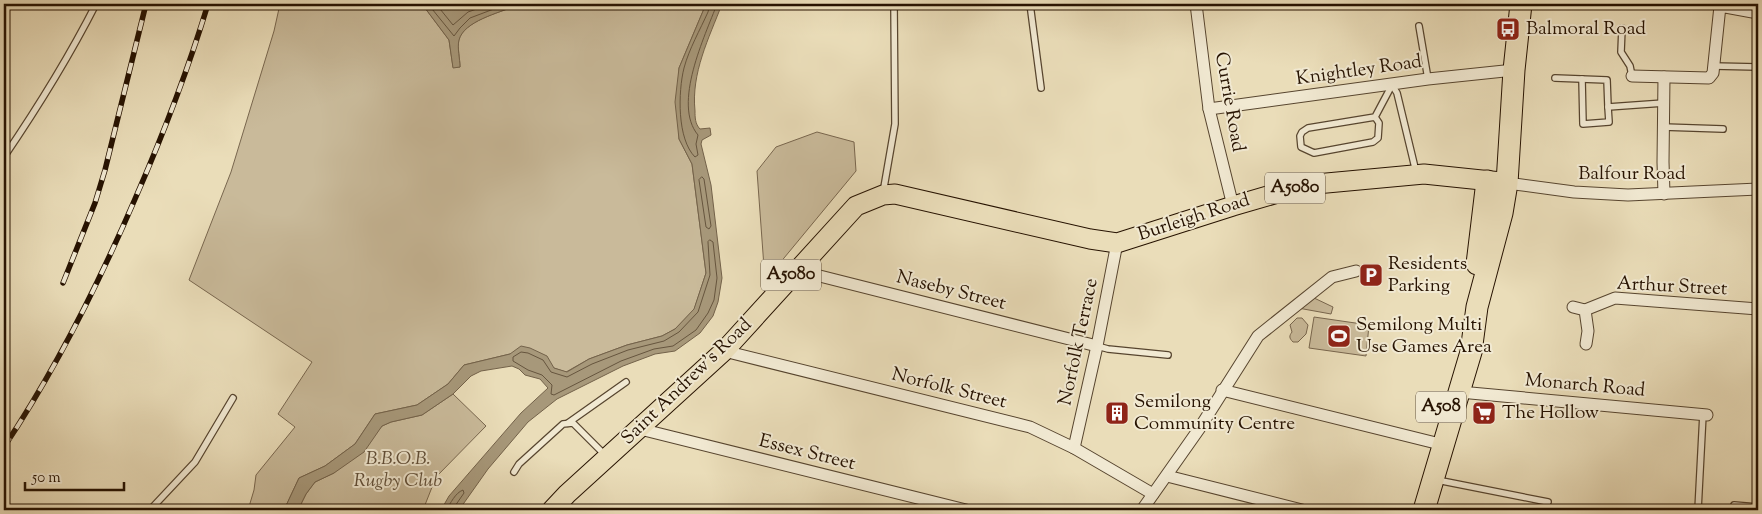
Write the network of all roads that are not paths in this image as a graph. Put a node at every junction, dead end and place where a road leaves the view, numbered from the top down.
1 (96, 4) edge
2 (894, 4) edge
3 (1030, 4) edge
4 (1196, 4) edge
5 (1521, 4) edge
6 (1758, 13) edge
7 (1419, 26) dead end
8 (1622, 28) dead end
9 (1713, 66) junction
10 (1758, 67) edge
11 (1514, 70) junction
12 (1632, 76) joint
13 (1664, 77) junction
14 (1555, 78) dead end
15 (1428, 79) junction
16 (1582, 79) junction
17 (1392, 85) junction
18 (1041, 88) dead end
19 (1664, 103) junction
20 (1608, 106) junction
21 (1209, 109) junction
22 (1375, 117) junction
23 (1663, 127) junction
24 (1723, 129) dead end
25 (4, 157) edge
26 (1417, 175) junction
27 (1497, 182) junction
28 (1758, 189) edge
29 (1664, 194) junction
30 (883, 195) junction
31 (1232, 206) junction
32 (1090, 240) joint
33 (1117, 243) junction
34 (796, 270) junction
35 (1356, 271) dead end
36 (1477, 307) junction
37 (1573, 307) dead end
38 (1758, 309) edge
39 (1585, 310) junction
40 (1586, 344) dead end
41 (1097, 346) junction
42 (724, 351) junction
43 (1168, 356) dead end
44 (626, 382) dead end
45 (1222, 390) junction
46 (1460, 392) junction
47 (233, 398) dead end
48 (1705, 415) joint
49 (568, 423) junction
50 (640, 429) junction
51 (1438, 444) junction
52 (1074, 448) junction
53 (608, 458) junction
54 (514, 472) dead end
55 (1167, 476) junction
56 (1434, 480) junction
57 (1154, 494) junction
58 (1548, 502) dead end
59 (1734, 505) dead end
60 (1758, 506) edge
61 (557, 509) edge
62 (150, 510) edge
63 (966, 510) edge
64 (1142, 510) edge
65 (1302, 510) edge
66 (1412, 510) edge
67 (1424, 510) edge
68 (1698, 510) edge

1 - 25 lane
2 - 30 lane
3 - 18 lane
4 - 21 street, Currie Road
5 - 11 highway, A508
6 - 9 street
7 - 15 lane
8 - 12 lane
9 - 10 lane
9 - 13 street
11 - 15 street, Knightley Road
11 - 27 highway, A508
12 - 13 street
13 - 19 street
14 - 16 lane
15 - 17 street, Knightley Road
16 - 20 lane
16 - 20 lane
17 - 21 street, Knightley Road
17 - 22 lane
17 - 26 lane
19 - 20 lane
19 - 23 street
21 - 31 street, Currie Road
22 - 22 lane
23 - 24 lane
23 - 29 street
26 - 27 main road, Burleigh Road / A5080
26 - 31 main road, Burleigh Road / A5080
27 - 29 street, Balfour Road
27 - 36 highway, A508
28 - 29 street, Balfour Road
30 - 32 main road, Saint Andrew's Road / A5080
30 - 34 main road, Saint Andrew's Road / A5080
31 - 33 main road, Burleigh Road / A5080
32 - 33 main road, Burleigh Road / A5080
33 - 41 street, Norfolk Terrace
34 - 41 street, Naseby Street
34 - 42 main road, Saint Andrew's Road / A5080
35 - 45 street
36 - 46 highway, A508
36 - 51 highway, A508
37 - 39 street
38 - 39 street, Arthur Street
39 - 40 street
41 - 43 lane
41 - 52 street, Norfolk Terrace
42 - 50 main road, Saint Andrew's Road / A5080
42 - 52 street, Norfolk Street
44 - 49 lane
45 - 51 street
45 - 55 street
46 - 48 street, Monarch Road
46 - 51 highway, A508
47 - 62 lane
48 - 68 lane
49 - 53 lane
49 - 54 lane
50 - 53 main road, Saint Andrew's Road / A5080
50 - 63 street, Essex Street
51 - 56 highway, A508
51 - 66 highway, A508
52 - 57 street, Norfolk Street
53 - 61 main road, Saint Andrew's Road / A5080
55 - 57 street
55 - 65 street
56 - 58 lane
56 - 67 highway, A508
57 - 64 street
59 - 60 lane

